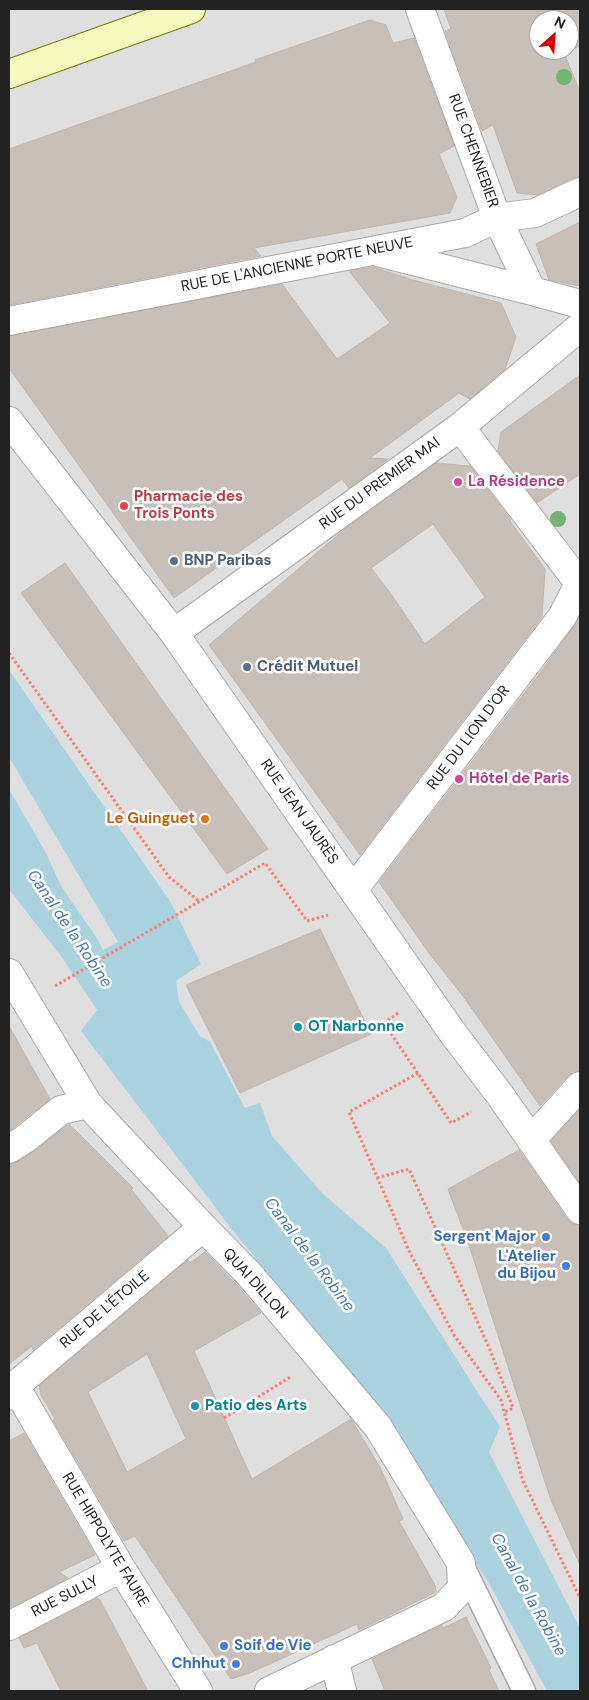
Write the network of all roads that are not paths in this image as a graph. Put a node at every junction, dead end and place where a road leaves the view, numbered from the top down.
1 (191, 9) edge
2 (420, 9) edge
3 (9, 74) edge
4 (580, 192) edge
5 (497, 218) junction
6 (371, 251) junction
7 (532, 291) junction
8 (580, 304) edge
9 (9, 321) edge
10 (580, 327) edge
11 (9, 421) edge
12 (460, 426) junction
13 (580, 583) edge
14 (174, 633) junction
15 (353, 890) junction
16 (9, 973) edge
17 (580, 1086) edge
18 (88, 1104) junction
19 (531, 1140) junction
20 (9, 1149) edge
21 (580, 1210) edge
22 (203, 1227) junction
23 (12, 1391) edge
24 (461, 1563) junction
25 (121, 1568) junction
26 (9, 1626) edge
27 (334, 1659) junction
28 (198, 1691) edge
29 (269, 1691) edge
30 (342, 1691) edge
31 (524, 1691) edge

1 - 3 main road
2 - 5 street, RUE CHENNEBIER
4 - 5 street, RUE DE L'ANCIENNE PORTE NEUVE
5 - 6 street, RUE DE L'ANCIENNE PORTE NEUVE
5 - 7 street, RUE CHENNEBIER
6 - 7 street
6 - 9 street, RUE DE L'ANCIENNE PORTE NEUVE
7 - 8 street
10 - 12 street, RUE DU PREMIER MAI
11 - 14 street, RUE JEAN JAURÈS
12 - 13 street
12 - 14 street, RUE DU PREMIER MAI
13 - 15 street, RUE DU LION D'OR
14 - 15 street, RUE JEAN JAURÈS
15 - 19 street, RUE JEAN JAURÈS
16 - 18 street, QUAI DILLON
17 - 19 street
18 - 20 street
18 - 22 street, QUAI DILLON
19 - 21 street, RUE JEAN JAURÈS
22 - 23 street, RUE DE L'ÉTOILE
22 - 24 street, QUAI DILLON
23 - 25 street, RUE HIPPOLYTE FAURE
24 - 27 street, QUAI DILLON
24 - 31 lane
25 - 26 street, RUE SULLY
25 - 28 street, RUE HIPPOLYTE FAURE
27 - 29 street
27 - 30 street

